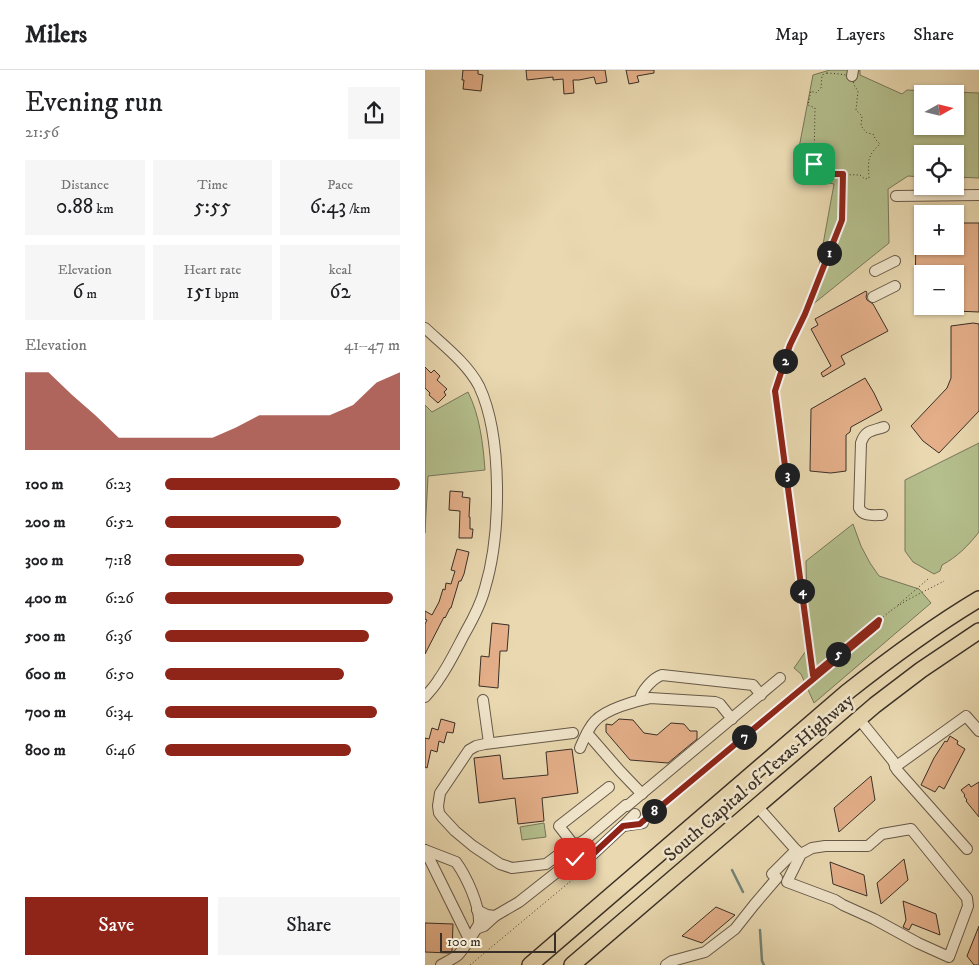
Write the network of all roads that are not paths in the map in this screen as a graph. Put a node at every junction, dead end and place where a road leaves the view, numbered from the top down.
1 (979, 195) edge
2 (896, 196) dead end
3 (895, 261) dead end
4 (875, 271) dead end
5 (895, 286) dead end
6 (873, 297) dead end
7 (425, 328) edge
8 (884, 427) dead end
9 (882, 515) dead end
10 (979, 599) edge
11 (977, 636) edge
12 (780, 678) dead end
13 (761, 694) junction
14 (425, 697) edge
15 (483, 700) dead end
16 (640, 700) junction
17 (732, 719) junction
18 (859, 719) junction
19 (979, 731) edge
20 (587, 733) junction
21 (573, 734) dead end
22 (489, 743) junction
23 (580, 748) dead end
24 (895, 767) junction
25 (609, 787) dead end
26 (642, 794) junction
27 (757, 806) junction
28 (634, 814) junction
29 (573, 844) junction
30 (967, 848) dead end
31 (425, 850) edge
32 (798, 852) junction
33 (782, 880) junction
34 (477, 910) junction
35 (495, 916) junction
36 (475, 929) junction
37 (469, 939) junction
38 (441, 965) edge
39 (530, 965) edge
40 (572, 965) edge
41 (666, 965) edge

1 - 2 street
3 - 4 street
5 - 6 street
7 - 14 street
8 - 9 street
10 - 39 highway, South Capital of Texas Highway
11 - 18 highway, South Capital of Texas Highway
12 - 13 street
13 - 16 street
13 - 17 street
15 - 22 street
16 - 17 street
16 - 20 street
17 - 26 street
18 - 24 street
18 - 27 highway, South Capital of Texas Highway
19 - 24 street
20 - 23 street
20 - 26 street
21 - 22 street
22 - 29 street
24 - 30 street
25 - 29 street
26 - 28 street
27 - 32 street
27 - 40 highway, South Capital of Texas Highway
28 - 29 street
28 - 35 street
31 - 34 street
31 - 37 street
32 - 33 street
32 - 33 street
32 - 33 street
33 - 41 street
34 - 35 street
34 - 36 street
35 - 36 street
36 - 37 street
37 - 38 street

